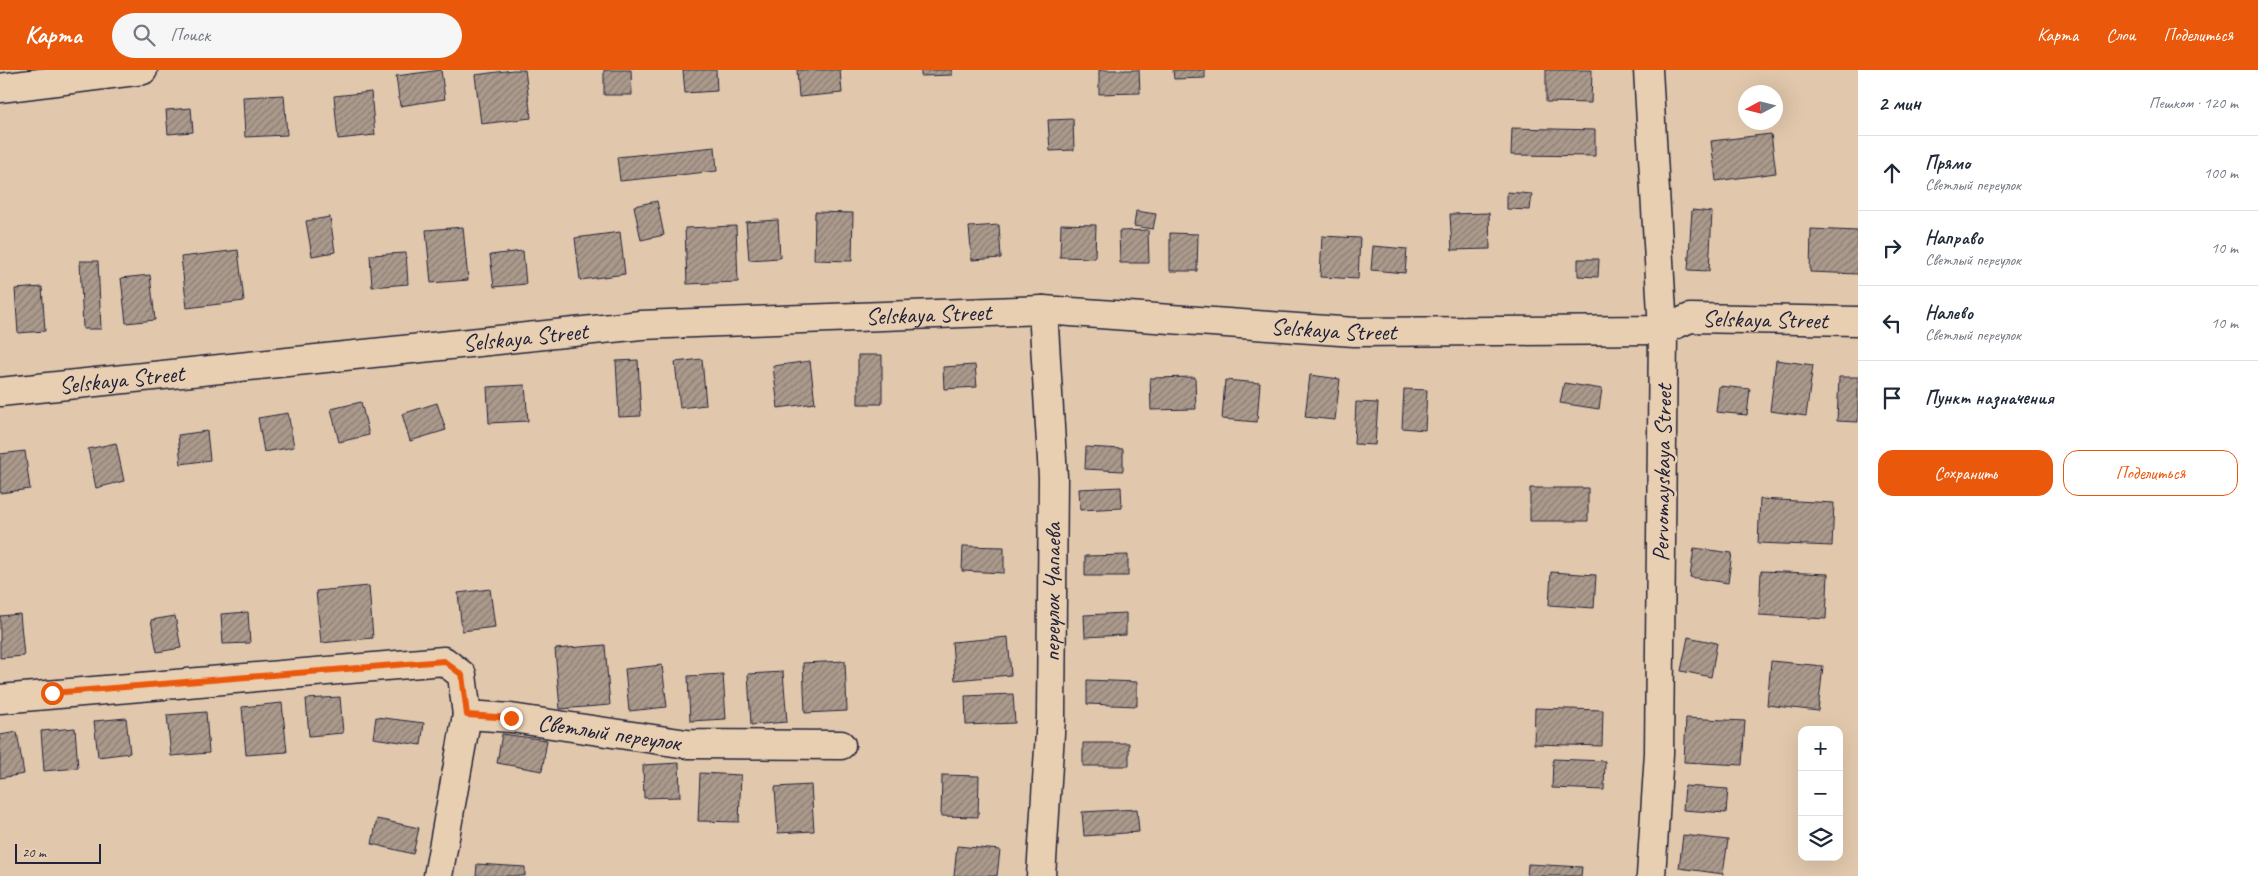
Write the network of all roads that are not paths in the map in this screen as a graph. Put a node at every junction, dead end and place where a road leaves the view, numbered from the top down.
1 (143, 70) edge
2 (1648, 70) edge
3 (0, 88) edge
4 (1042, 310) junction
5 (1858, 320) edge
6 (1663, 330) junction
7 (0, 392) edge
8 (0, 699) edge
9 (467, 715) junction
10 (841, 745) dead end
11 (438, 876) edge
12 (1041, 876) edge
13 (1650, 876) edge

1 - 3 street
2 - 6 street, Pervomayskaya Street
4 - 6 street, Selskaya Street
4 - 7 street, Selskaya Street
4 - 12 street, переулок Чапаева
5 - 6 street, Selskaya Street
6 - 13 street, Pervomayskaya Street
8 - 9 street
9 - 10 street, Светлый переулок
9 - 11 street

